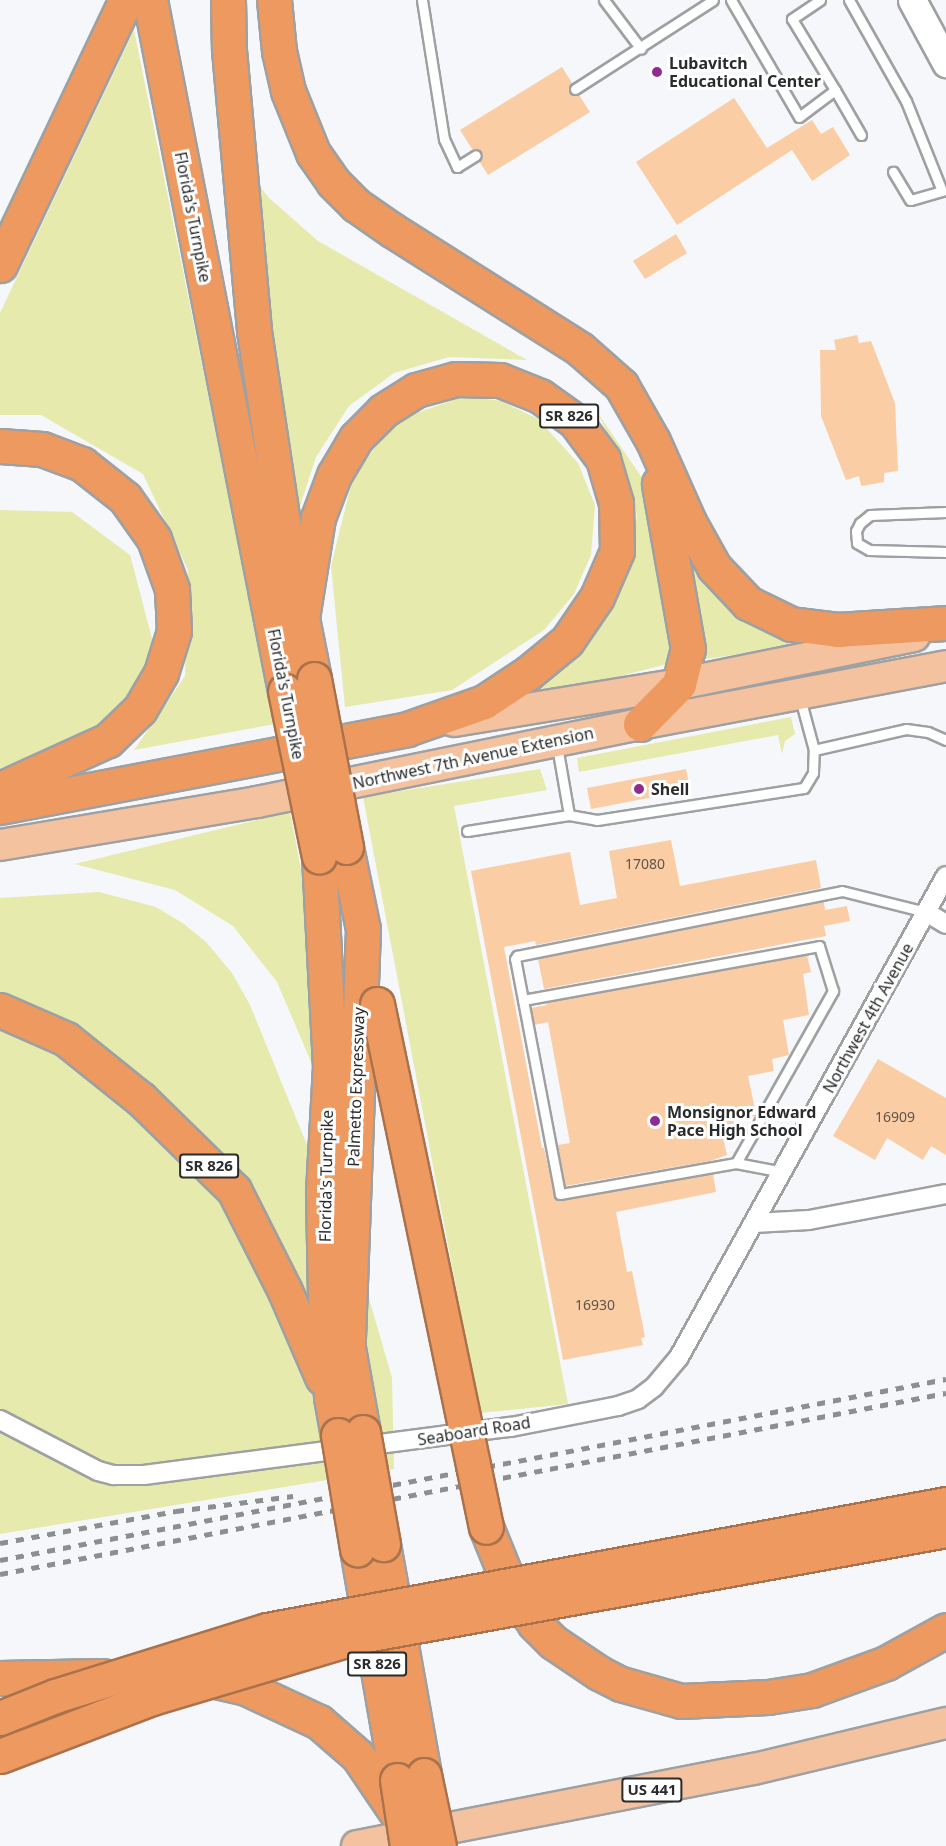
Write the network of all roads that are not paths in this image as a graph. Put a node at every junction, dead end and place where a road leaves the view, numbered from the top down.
1 (126, 0) edge
2 (150, 0) edge
3 (228, 0) edge
4 (274, 0) edge
5 (422, 0) edge
6 (604, 0) edge
7 (713, 0) edge
8 (731, 0) edge
9 (820, 0) edge
10 (849, 0) edge
11 (912, 0) edge
12 (641, 49) junction
13 (946, 63) edge
14 (575, 89) dead end
15 (835, 90) junction
16 (861, 135) dead end
17 (476, 155) dead end
18 (893, 172) dead end
19 (0, 266) edge
20 (653, 441) junction
21 (0, 446) edge
22 (946, 512) edge
23 (946, 552) edge
24 (946, 623) edge
25 (301, 624) junction
26 (946, 629) edge
27 (946, 666) edge
28 (679, 684) junction
29 (300, 685) junction
30 (798, 692) junction
31 (640, 724) junction
32 (407, 729) junction
33 (556, 740) junction
34 (946, 740) edge
35 (814, 750) junction
36 (0, 789) edge
37 (0, 807) edge
38 (569, 815) junction
39 (467, 831) dead end
40 (0, 845) edge
41 (332, 852) junction
42 (946, 876) edge
43 (926, 912) junction
44 (946, 924) edge
45 (363, 929) junction
46 (523, 1000) junction
47 (0, 1010) edge
48 (736, 1163) junction
49 (783, 1172) junction
50 (946, 1194) edge
51 (754, 1223) junction
52 (331, 1397) junction
53 (0, 1420) edge
54 (350, 1434) junction
55 (946, 1504) edge
56 (946, 1530) edge
57 (946, 1630) edge
58 (0, 1678) edge
59 (0, 1718) edge
60 (946, 1723) edge
61 (0, 1756) edge
62 (399, 1780) junction
63 (405, 1834) edge
64 (357, 1846) edge
65 (439, 1846) edge

1 - 19 highway
2 - 29 highway, Florida's Turnpike
3 - 25 highway, Florida's Turnpike
4 - 20 highway
5 - 17 lane
6 - 12 lane
7 - 12 lane
8 - 15 lane
9 - 15 lane
10 - 18 lane
11 - 13 street
12 - 14 lane
15 - 16 lane
20 - 24 highway
20 - 28 highway
21 - 36 highway
22 - 23 lane
25 - 29 highway, Palmetto Expressway / SR 826
25 - 32 highway, SR 826
26 - 28 main road, Northwest 7th Avenue Extension
27 - 30 main road, Northwest 7th Avenue Extension
28 - 31 highway
28 - 32 main road, Northwest 7th Avenue Extension
29 - 41 highway, Palmetto Expressway / SR 826, bridge
30 - 31 main road, Northwest 7th Avenue Extension
30 - 35 lane
31 - 33 main road, Northwest 7th Avenue Extension
32 - 37 highway, SR 826
33 - 38 lane
33 - 40 main road, Northwest 7th Avenue Extension
34 - 35 lane
35 - 38 lane
38 - 39 lane
41 - 45 highway, Palmetto Expressway / SR 826
41 - 52 highway, Florida's Turnpike
42 - 43 street, Northwest 4th Avenue
43 - 44 street
43 - 46 lane
43 - 49 street, Northwest 4th Avenue
45 - 54 highway, Palmetto Expressway / SR 826
45 - 57 highway, bridge
46 - 48 lane
46 - 48 lane
47 - 52 highway, SR 826
48 - 49 lane
49 - 51 street, Northwest 4th Avenue
50 - 51 street
51 - 53 street, Seaboard Road
52 - 54 highway, SR 826
54 - 62 highway, SR 826, bridge
55 - 59 highway, bridge
56 - 61 highway, bridge
58 - 62 highway
60 - 64 main road, US 441
62 - 63 highway, SR 826, bridge
62 - 65 highway, SR 826, bridge

